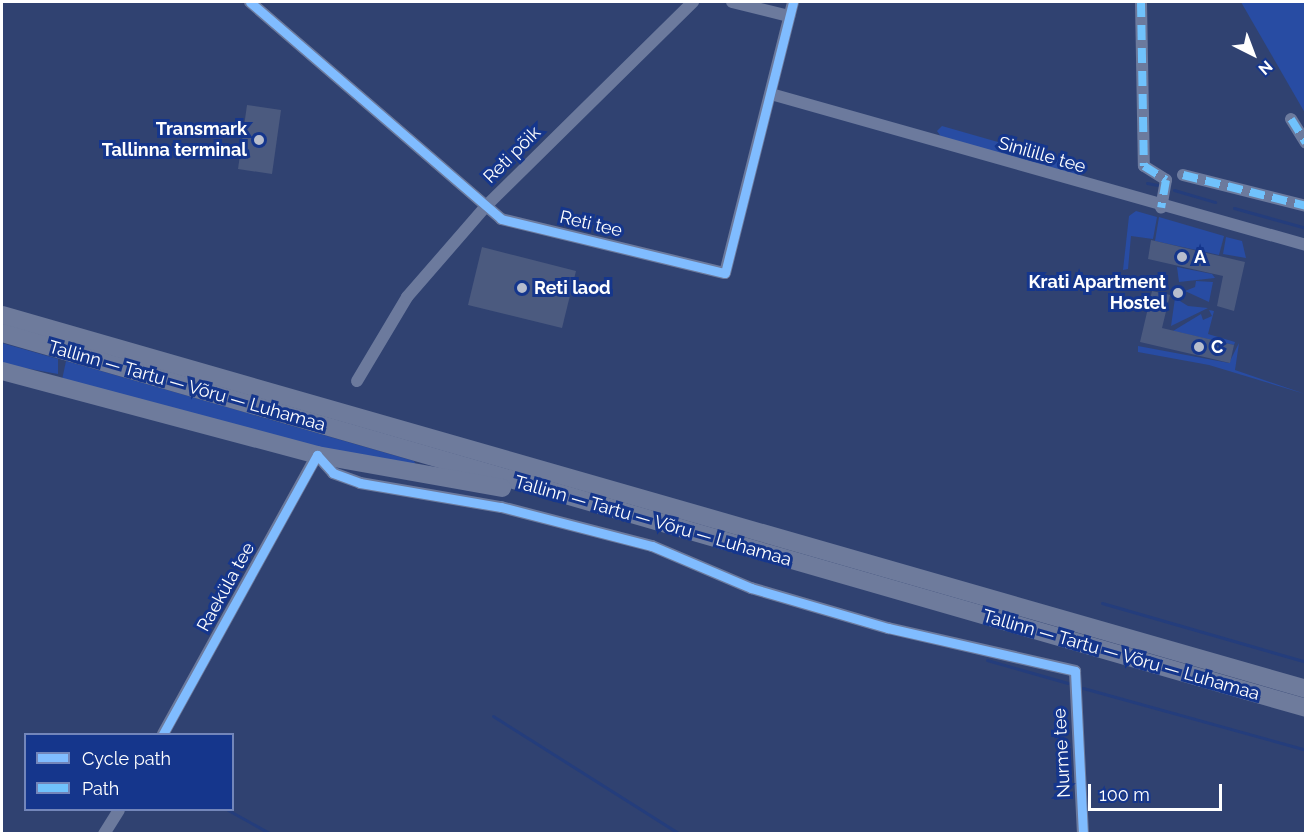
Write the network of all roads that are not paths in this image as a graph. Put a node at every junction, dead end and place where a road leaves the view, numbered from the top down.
1 (250, 2) edge
2 (693, 2) edge
3 (732, 2) edge
4 (793, 2) edge
5 (1141, 2) edge
6 (789, 16) junction
7 (771, 94) junction
8 (1292, 119) dead end
9 (1305, 143) edge
10 (1184, 176) dead end
11 (486, 206) junction
12 (1305, 206) edge
13 (1161, 208) junction
14 (1305, 245) edge
15 (2, 315) edge
16 (2, 333) edge
17 (2, 371) edge
18 (357, 381) dead end
19 (317, 455) junction
20 (597, 505) junction
21 (1305, 689) edge
22 (1305, 708) edge
23 (164, 733) edge
24 (118, 811) edge
25 (124, 811) edge
26 (104, 834) edge
27 (112, 834) edge
28 (1083, 834) edge

1 - 11 street, Reti tee
2 - 11 street, Reti põik
3 - 6 street
4 - 6 street, Reti tee
5 - 13 street
6 - 7 street, Reti tee
7 - 11 street, Reti tee
7 - 13 street, Sinilille tee
8 - 9 street
10 - 12 street
11 - 18 street, Reti põik
13 - 14 street, Sinilille tee
15 - 21 highway, Tallinn — Tartu — Võru — Luhamaa
16 - 20 highway, Tallinn — Tartu — Võru — Luhamaa
17 - 19 highway
19 - 20 highway
19 - 23 street, Raeküla tee
19 - 28 street, Nurme tee
20 - 22 highway, Tallinn — Tartu — Võru — Luhamaa
24 - 26 street
25 - 27 street

